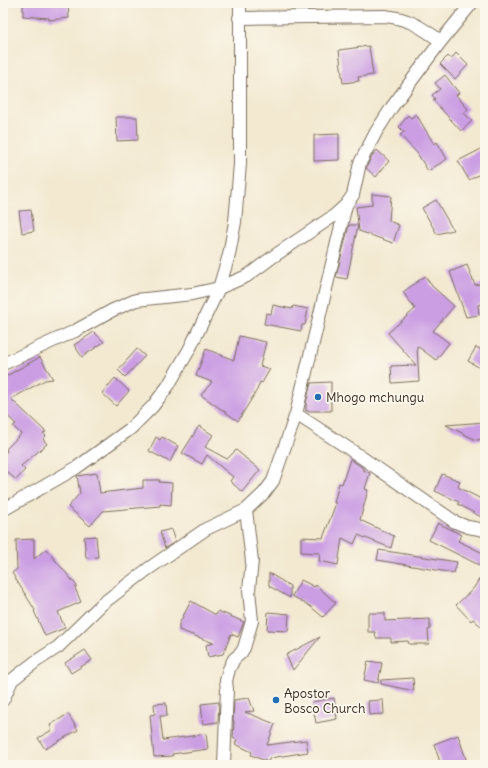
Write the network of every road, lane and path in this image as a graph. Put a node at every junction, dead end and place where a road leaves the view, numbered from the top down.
1 (240, 3) edge
2 (472, 3) edge
3 (239, 18) junction
4 (441, 41) junction
5 (346, 205) junction
6 (219, 288) junction
7 (3, 364) edge
8 (296, 414) junction
9 (3, 510) edge
10 (246, 510) junction
11 (485, 530) edge
12 (3, 700) edge
13 (224, 765) edge

1 - 3 street
2 - 4 street
3 - 4 street
3 - 6 street
4 - 5 street
5 - 6 street
5 - 8 street
6 - 7 street
6 - 9 street
8 - 10 street
8 - 11 street
10 - 12 street
10 - 13 street

